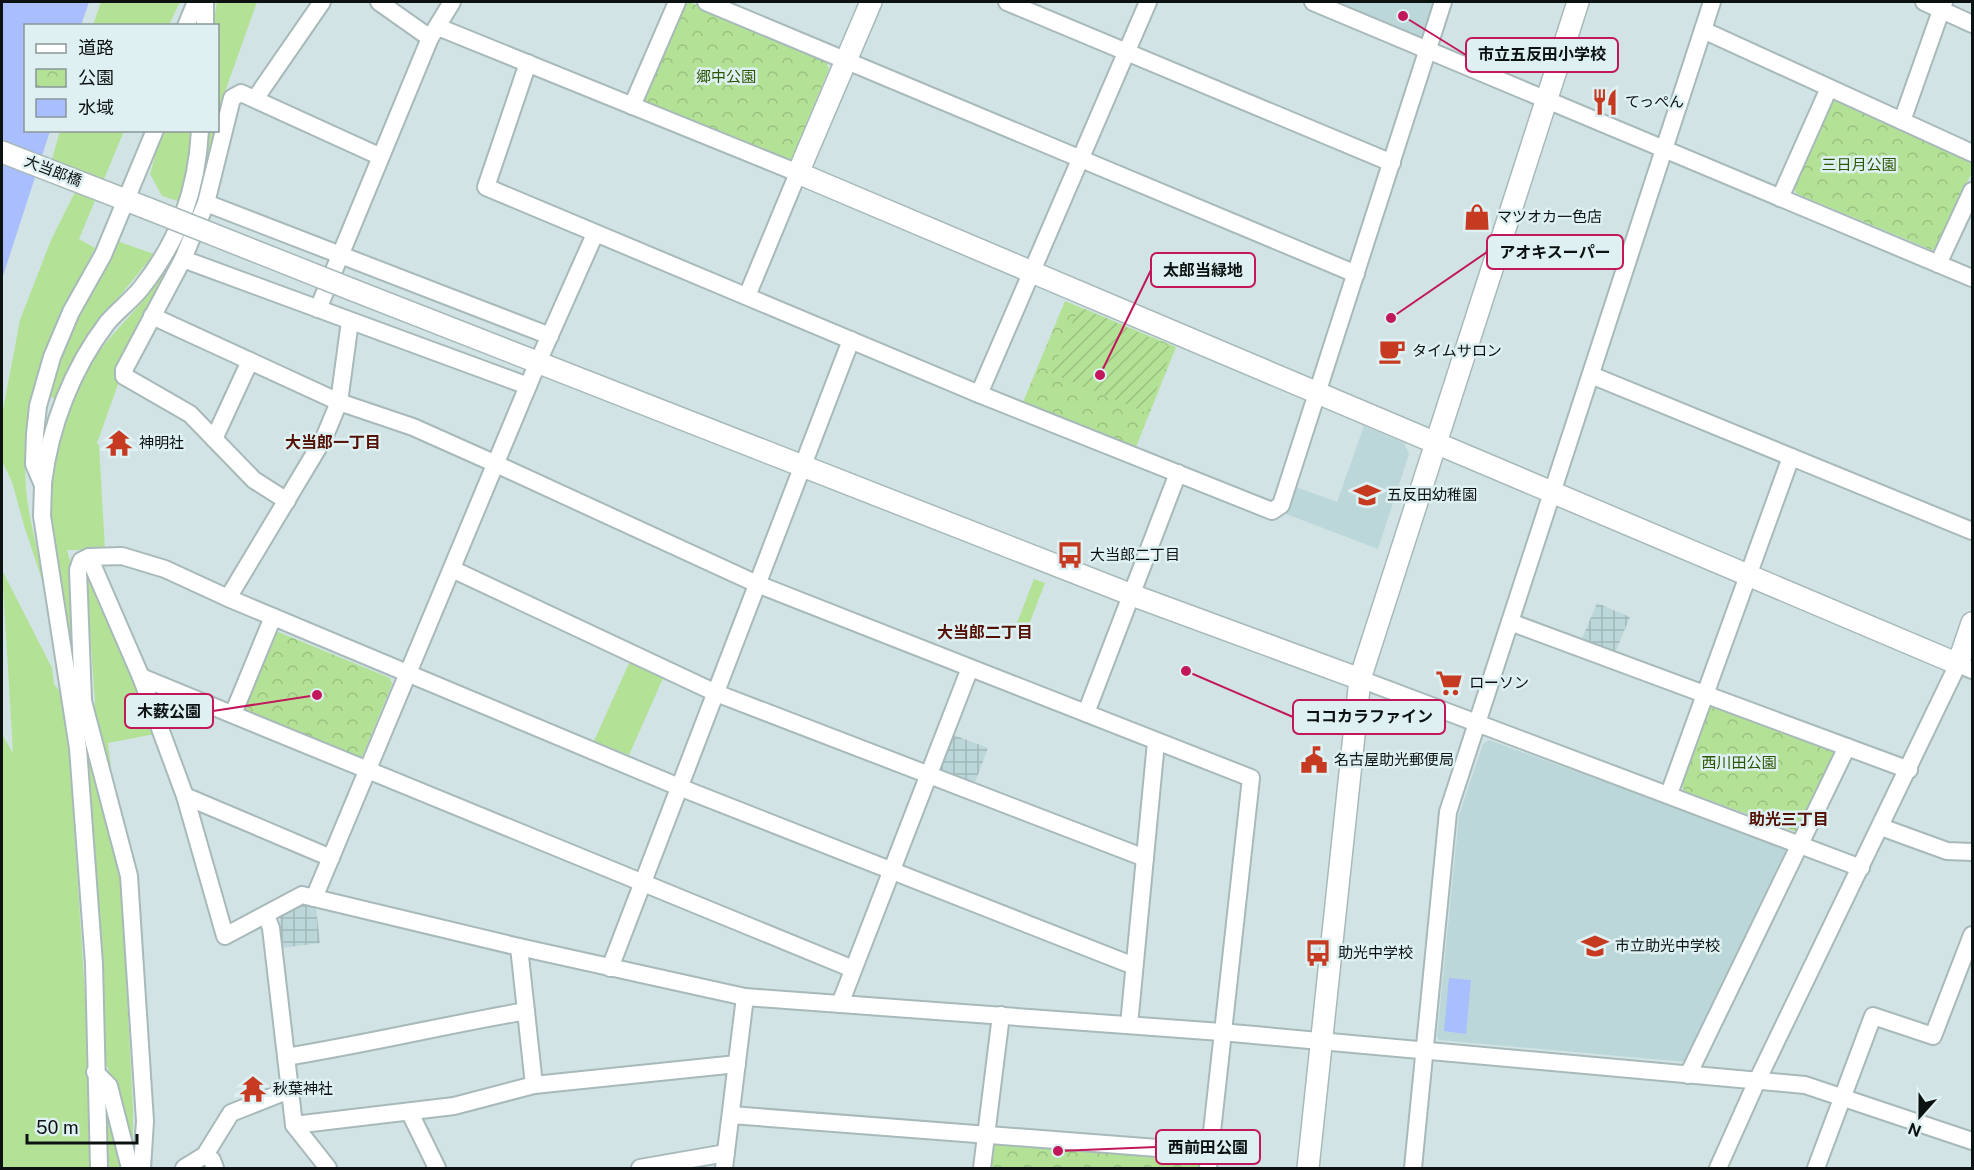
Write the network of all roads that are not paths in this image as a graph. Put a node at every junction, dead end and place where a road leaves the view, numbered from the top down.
1 (196, 2) edge
2 (205, 2) edge
3 (322, 2) edge
4 (380, 2) edge
5 (452, 2) edge
6 (677, 2) edge
7 (706, 2) edge
8 (871, 2) edge
9 (1007, 2) edge
10 (1148, 2) edge
11 (1313, 2) edge
12 (1443, 2) edge
13 (1578, 2) edge
14 (1712, 2) edge
15 (1924, 2) edge
16 (1943, 5) edge
17 (187, 24) edge
18 (205, 24) edge
19 (1972, 24) edge
20 (1703, 30) junction
21 (434, 33) junction
22 (1428, 50) junction
23 (1126, 51) junction
24 (847, 59) junction
25 (528, 63) junction
26 (1829, 88) junction
27 (255, 99) junction
28 (1547, 99) junction
29 (632, 106) junction
30 (1902, 121) junction
31 (154, 132) edge
32 (200, 132) edge
33 (1664, 149) junction
34 (2, 152) edge
35 (1972, 153) edge
36 (379, 156) junction
37 (1080, 159) junction
38 (1392, 163) junction
39 (798, 173) junction
40 (1972, 191) edge
41 (1780, 198) junction
42 (126, 199) junction
43 (206, 203) junction
44 (595, 234) junction
45 (339, 255) junction
46 (183, 259) junction
47 (1938, 264) junction
48 (1031, 271) junction
49 (1356, 274) junction
50 (1972, 278) edge
51 (747, 296) junction
52 (318, 309) junction
53 (152, 316) junction
54 (350, 321) junction
55 (549, 336) junction
56 (851, 340) junction
57 (250, 361) junction
58 (538, 362) junction
59 (1591, 375) junction
60 (528, 386) junction
61 (1318, 393) junction
62 (979, 394) junction
63 (339, 402) junction
64 (214, 439) junction
65 (1436, 443) junction
66 (1791, 457) junction
67 (496, 464) junction
68 (802, 466) junction
69 (1178, 473) junction
70 (43, 484) junction
71 (1552, 493) junction
72 (287, 501) junction
73 (1972, 531) edge
74 (89, 557) junction
75 (452, 569) junction
76 (1747, 575) junction
77 (757, 584) junction
78 (1132, 595) junction
79 (228, 598) junction
80 (273, 617) junction
81 (1510, 622) junction
82 (1972, 623) edge
83 (1965, 667) edge
84 (970, 668) junction
85 (408, 674) junction
86 (141, 676) junction
87 (1360, 679) junction
88 (716, 693) junction
89 (1703, 694) junction
90 (78, 701) junction
91 (1086, 713) junction
92 (233, 714) junction
93 (1477, 723) junction
94 (1156, 742) junction
95 (1847, 747) junction
96 (368, 770) junction
97 (1909, 770) junction
98 (929, 775) junction
99 (679, 788) junction
100 (1668, 794) junction
101 (185, 796) junction
102 (1881, 827) junction
103 (1800, 844) junction
104 (1972, 852) edge
105 (331, 858) junction
106 (1145, 858) junction
107 (1861, 868) junction
108 (892, 870) junction
109 (642, 883) junction
110 (314, 898) junction
111 (266, 915) junction
112 (1972, 935) edge
113 (519, 947) junction
114 (1134, 966) junction
115 (610, 968) junction
116 (853, 969) junction
117 (745, 997) junction
118 (840, 1004) junction
119 (526, 1011) junction
120 (1001, 1015) junction
121 (1129, 1025) junction
122 (1221, 1032) junction
123 (1322, 1042) junction
124 (1425, 1051) junction
125 (286, 1057) junction
126 (737, 1064) junction
127 (95, 1072) junction
128 (1688, 1074) junction
129 (1757, 1081) junction
130 (534, 1085) junction
131 (289, 1090) junction
132 (1842, 1098) junction
133 (410, 1113) junction
134 (731, 1115) junction
135 (294, 1125) junction
136 (986, 1134) junction
137 (1972, 1141) edge
138 (205, 1155) junction
139 (1209, 1160) edge
140 (725, 1161) edge
141 (99, 1168) edge
142 (130, 1168) edge
143 (142, 1168) edge
144 (184, 1168) edge
145 (215, 1168) edge
146 (328, 1168) edge
147 (437, 1168) edge
148 (640, 1168) edge
149 (982, 1168) edge
150 (1308, 1168) edge
151 (1413, 1168) edge
152 (1718, 1168) edge
153 (1816, 1168) edge

1 - 17 street
2 - 18 street
3 - 27 street
4 - 21 street
5 - 21 street
6 - 29 street
7 - 24 street
8 - 24 street
9 - 23 street
10 - 23 street
11 - 22 street
12 - 22 street
13 - 28 street
14 - 20 street
15 - 16 street
16 - 19 street
16 - 30 street
20 - 26 street
20 - 33 street
21 - 25 street
21 - 36 street
22 - 28 street
22 - 38 street
23 - 37 street
23 - 38 street
24 - 37 street
24 - 39 street
25 - 29 street
25 - 44 street
26 - 30 street
26 - 41 street
27 - 36 street
27 - 43 street
28 - 33 street
28 - 65 street
29 - 39 street
30 - 35 street
31 - 42 street
32 - 70 street
33 - 41 street
33 - 59 street
34 - 42 street, 大当郎橋
36 - 45 street
37 - 48 street
37 - 49 street
38 - 49 street
39 - 48 street
39 - 51 street
40 - 47 street
41 - 47 street
42 - 58 street, 大当郎橋, bridge
42 - 70 street
43 - 45 street
43 - 46 street
44 - 51 street
44 - 55 street
45 - 52 street
45 - 55 street
46 - 52 street
46 - 53 street
47 - 50 street
48 - 61 street
48 - 62 street
49 - 61 street
51 - 56 street
52 - 54 street
53 - 57 street
53 - 64 street
54 - 60 street
54 - 63 street
55 - 58 street
56 - 62 street
56 - 68 street
57 - 63 street
57 - 64 street
58 - 60 street
58 - 68 street, 大当郎橋
59 - 66 street
59 - 71 street
60 - 67 street
61 - 65 street
61 - 69 street
62 - 69 street
63 - 67 street
63 - 72 street
64 - 72 street
65 - 71 street
65 - 87 street
66 - 73 street
66 - 76 street
67 - 75 street
67 - 77 street
68 - 77 street
68 - 78 street, 大当郎橋
69 - 78 street
70 - 90 street
71 - 76 street
71 - 81 street
72 - 79 street
74 - 79 street
74 - 86 street
74 - 90 street
75 - 85 street
75 - 88 street
76 - 83 street
76 - 89 street
77 - 84 street
77 - 88 street
78 - 87 street, 大当郎橋
78 - 91 street
79 - 80 street
80 - 85 street
80 - 92 street
81 - 89 street
81 - 93 street
82 - 83 street
83 - 97 street
84 - 91 street
84 - 98 street
85 - 96 street
85 - 99 street
86 - 92 street
86 - 101 street
87 - 93 street
87 - 123 street
88 - 98 street
88 - 99 street
89 - 95 street
89 - 100 street
90 - 127 street
90 - 143 street
91 - 94 street
92 - 96 street
93 - 100 street
93 - 124 street
94 - 106 street
94 - 122 street
95 - 97 street
95 - 103 street
96 - 105 street
96 - 109 street
97 - 102 street
98 - 106 street
98 - 108 street
99 - 108 street
99 - 109 street
100 - 103 street
101 - 105 street
101 - 111 street
102 - 104 street
102 - 107 street
103 - 107 street
103 - 128 street
105 - 110 street
106 - 114 street
107 - 129 street
108 - 114 street
108 - 116 street
109 - 115 street
109 - 116 street
110 - 111 street
110 - 113 street
111 - 125 street
112 - 132 street
113 - 115 street
113 - 119 street
114 - 121 street
115 - 117 street
116 - 118 street
117 - 118 street
117 - 126 street
118 - 120 street
119 - 125 street
119 - 130 street
120 - 121 street
120 - 136 street
121 - 122 street
122 - 123 street
122 - 139 street
123 - 124 street
123 - 150 street
124 - 128 street
124 - 151 street
125 - 131 street
126 - 130 street
126 - 134 street
127 - 141 street
127 - 142 street
128 - 129 street
129 - 132 street
129 - 152 street
130 - 133 street
131 - 135 street
131 - 138 street
132 - 137 street
132 - 153 street
133 - 135 street
133 - 147 street
134 - 136 street
134 - 140 street
135 - 146 street
136 - 139 street
136 - 149 street
138 - 144 street
138 - 145 street
140 - 148 street

